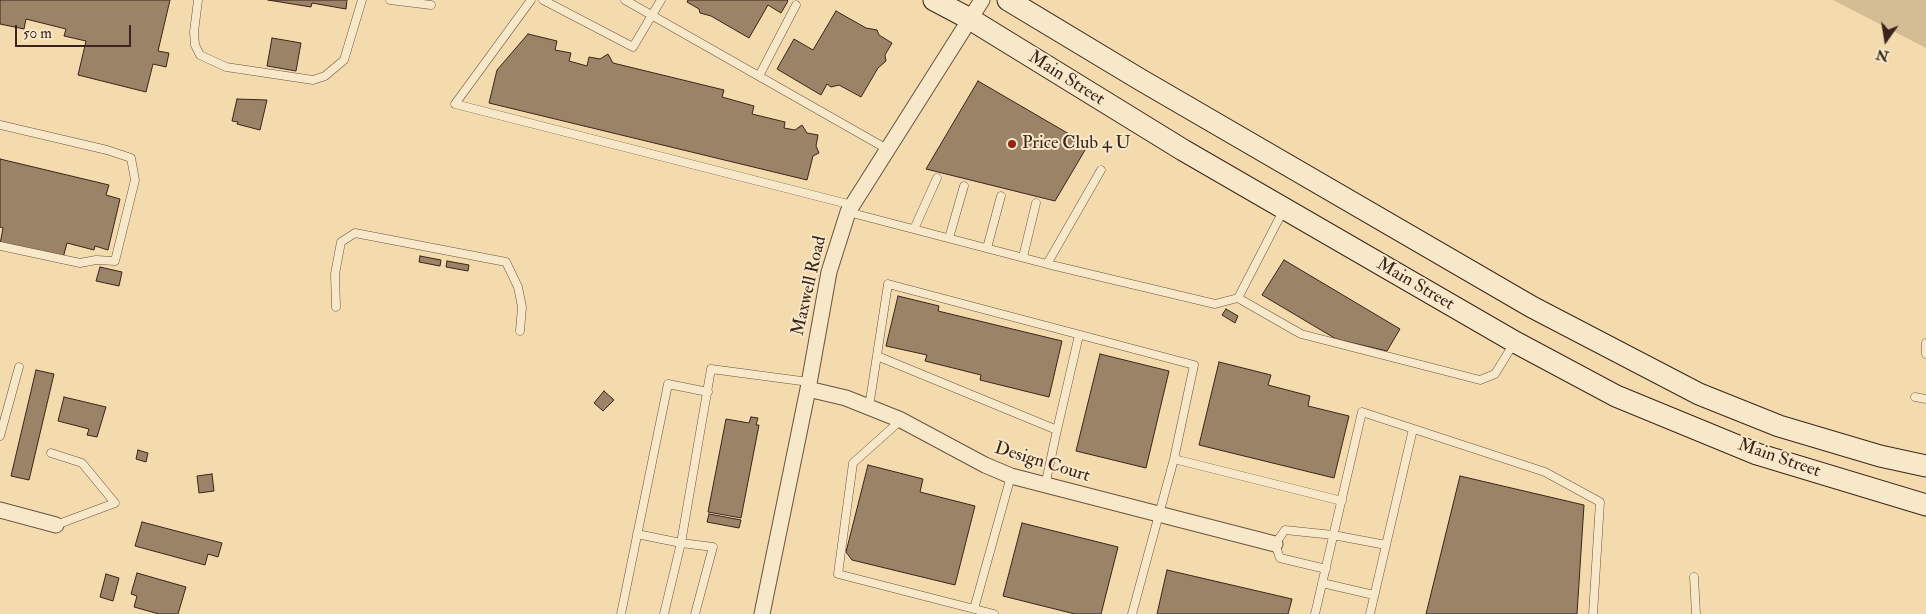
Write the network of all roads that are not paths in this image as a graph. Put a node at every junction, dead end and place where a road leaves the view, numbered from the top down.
1 (198, 0) edge
2 (362, 0) edge
3 (390, 0) edge
4 (531, 0) edge
5 (543, 0) edge
6 (625, 0) edge
7 (661, 0) edge
8 (934, 0) edge
9 (982, 0) edge
10 (1008, 0) edge
11 (796, 5) dead end
12 (431, 6) dead end
13 (653, 16) junction
14 (970, 19) junction
15 (759, 76) junction
16 (0, 125) edge
17 (887, 149) junction
18 (1101, 170) dead end
19 (937, 178) dead end
20 (964, 186) dead end
21 (1001, 196) dead end
22 (1036, 203) dead end
23 (850, 208) junction
24 (1284, 209) junction
25 (914, 229) junction
26 (949, 238) junction
27 (0, 246) edge
28 (987, 248) junction
29 (1023, 257) junction
30 (1047, 264) junction
31 (1238, 298) junction
32 (336, 306) dead end
33 (520, 331) dead end
34 (1079, 335) junction
35 (1515, 342) junction
36 (1926, 343) edge
37 (1926, 354) edge
38 (877, 356) junction
39 (19, 367) dead end
40 (809, 386) junction
41 (708, 392) junction
42 (1915, 397) dead end
43 (1926, 399) edge
44 (869, 406) junction
45 (901, 420) junction
46 (1413, 429) junction
47 (1057, 430) junction
48 (0, 436) edge
49 (51, 453) dead end
50 (1174, 459) junction
51 (1926, 466) edge
52 (1011, 476) junction
53 (1044, 486) junction
54 (1342, 500) junction
55 (1926, 505) edge
56 (0, 510) edge
57 (1157, 515) junction
58 (56, 525) joint
59 (638, 534) junction
60 (1334, 535) junction
61 (681, 543) junction
62 (1275, 544) junction
63 (1386, 545) junction
64 (1326, 570) junction
65 (1694, 577) dead end
66 (1322, 583) junction
67 (1374, 594) junction
68 (974, 609) junction
69 (622, 614) edge
70 (664, 614) edge
71 (695, 614) edge
72 (762, 614) edge
73 (994, 614) edge
74 (1132, 614) edge
75 (1315, 614) edge
76 (1370, 614) edge
77 (1593, 614) edge
78 (1696, 614) edge

1 - 2 lane
3 - 12 lane
4 - 23 lane
5 - 13 lane
6 - 13 lane
7 - 13 lane
8 - 14 main road, Main Street
9 - 14 street, Maxwell Road
10 - 51 main road, Main Street
11 - 15 lane
13 - 15 lane
14 - 17 street, Maxwell Road
14 - 24 main road, Main Street
15 - 17 lane
16 - 27 lane
17 - 23 street, Maxwell Road
18 - 30 lane
19 - 25 lane
20 - 26 lane
21 - 28 lane
22 - 29 lane
23 - 25 lane
23 - 40 street, Maxwell Road
24 - 31 lane
24 - 35 main road, Main Street
25 - 26 lane
26 - 28 lane
28 - 29 lane
29 - 30 lane
30 - 31 lane
31 - 35 lane
32 - 33 lane
34 - 38 lane
34 - 47 lane
34 - 50 lane
35 - 55 main road, Main Street
36 - 37 lane
38 - 44 lane
38 - 47 lane
39 - 48 lane
40 - 41 lane
40 - 44 street, Design Court
40 - 72 street, Maxwell Road
41 - 59 lane
41 - 61 lane
42 - 43 lane
44 - 45 street, Design Court
45 - 52 street, Design Court
45 - 68 lane
46 - 54 lane
46 - 63 lane
46 - 77 lane
47 - 53 lane
49 - 58 lane
50 - 54 lane
50 - 57 lane
52 - 53 street, Design Court
52 - 68 lane
53 - 57 street, Design Court
54 - 60 lane
56 - 58 street
57 - 62 street, Design Court
57 - 74 lane
59 - 61 lane
59 - 69 lane
60 - 62 lane
60 - 63 lane
60 - 64 lane
61 - 70 lane
61 - 71 lane
62 - 64 lane
63 - 67 lane
64 - 66 lane
65 - 78 lane
66 - 67 lane
66 - 75 lane
67 - 76 lane
68 - 73 lane

